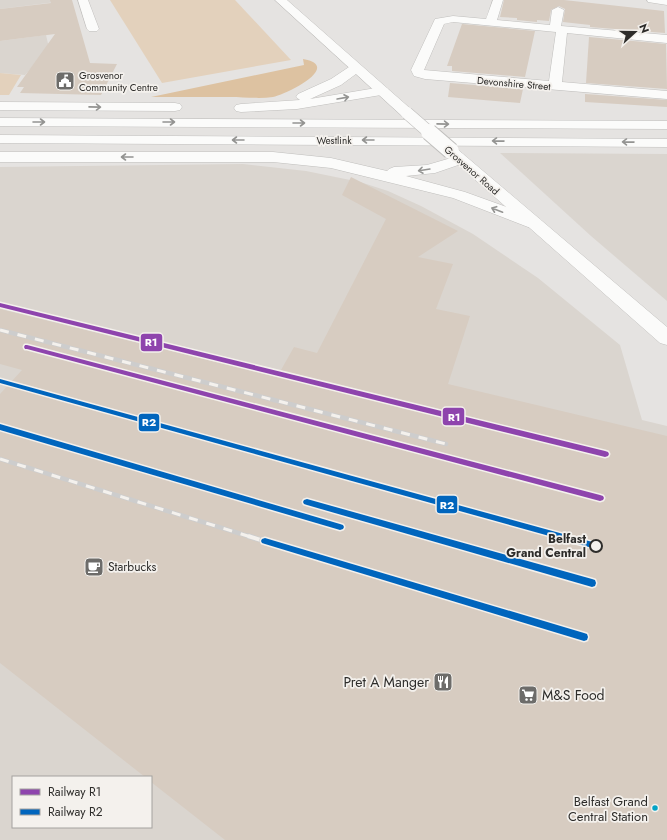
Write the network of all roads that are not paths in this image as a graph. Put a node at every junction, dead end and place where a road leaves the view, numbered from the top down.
1 (83, 0) edge
2 (280, 0) edge
3 (498, 0) edge
4 (652, 0) edge
5 (667, 2) edge
6 (558, 10) dead end
7 (490, 22) junction
8 (93, 29) dead end
9 (559, 29) junction
10 (666, 35) edge
11 (356, 68) junction
12 (555, 86) junction
13 (382, 91) junction
14 (667, 95) edge
15 (0, 106) edge
16 (189, 107) dead end
17 (272, 107) junction
18 (227, 108) dead end
19 (0, 122) edge
20 (667, 125) edge
21 (0, 139) edge
22 (667, 143) edge
23 (454, 154) junction
24 (0, 157) edge
25 (369, 173) junction
26 (534, 224) junction
27 (667, 338) edge

1 - 8 main road
2 - 11 main road, Grosvenor Road
3 - 7 main road
4 - 5 main road
6 - 9 main road
7 - 9 main road
7 - 12 main road, Devonshire Street
9 - 10 main road
9 - 12 main road
11 - 13 main road, Grosvenor Road
11 - 17 main road
12 - 14 main road, Devonshire Street
17 -> 13 main road
13 - 23 main road, Grosvenor Road, bridge
15 -> 16 main road
17 - 18 main road
19 -> 20 main road, Westlink
22 -> 21 main road, Westlink
23 -> 25 main road
23 - 26 main road, Grosvenor Road
25 -> 24 main road
26 -> 25 main road
26 - 27 main road, Grosvenor Road

